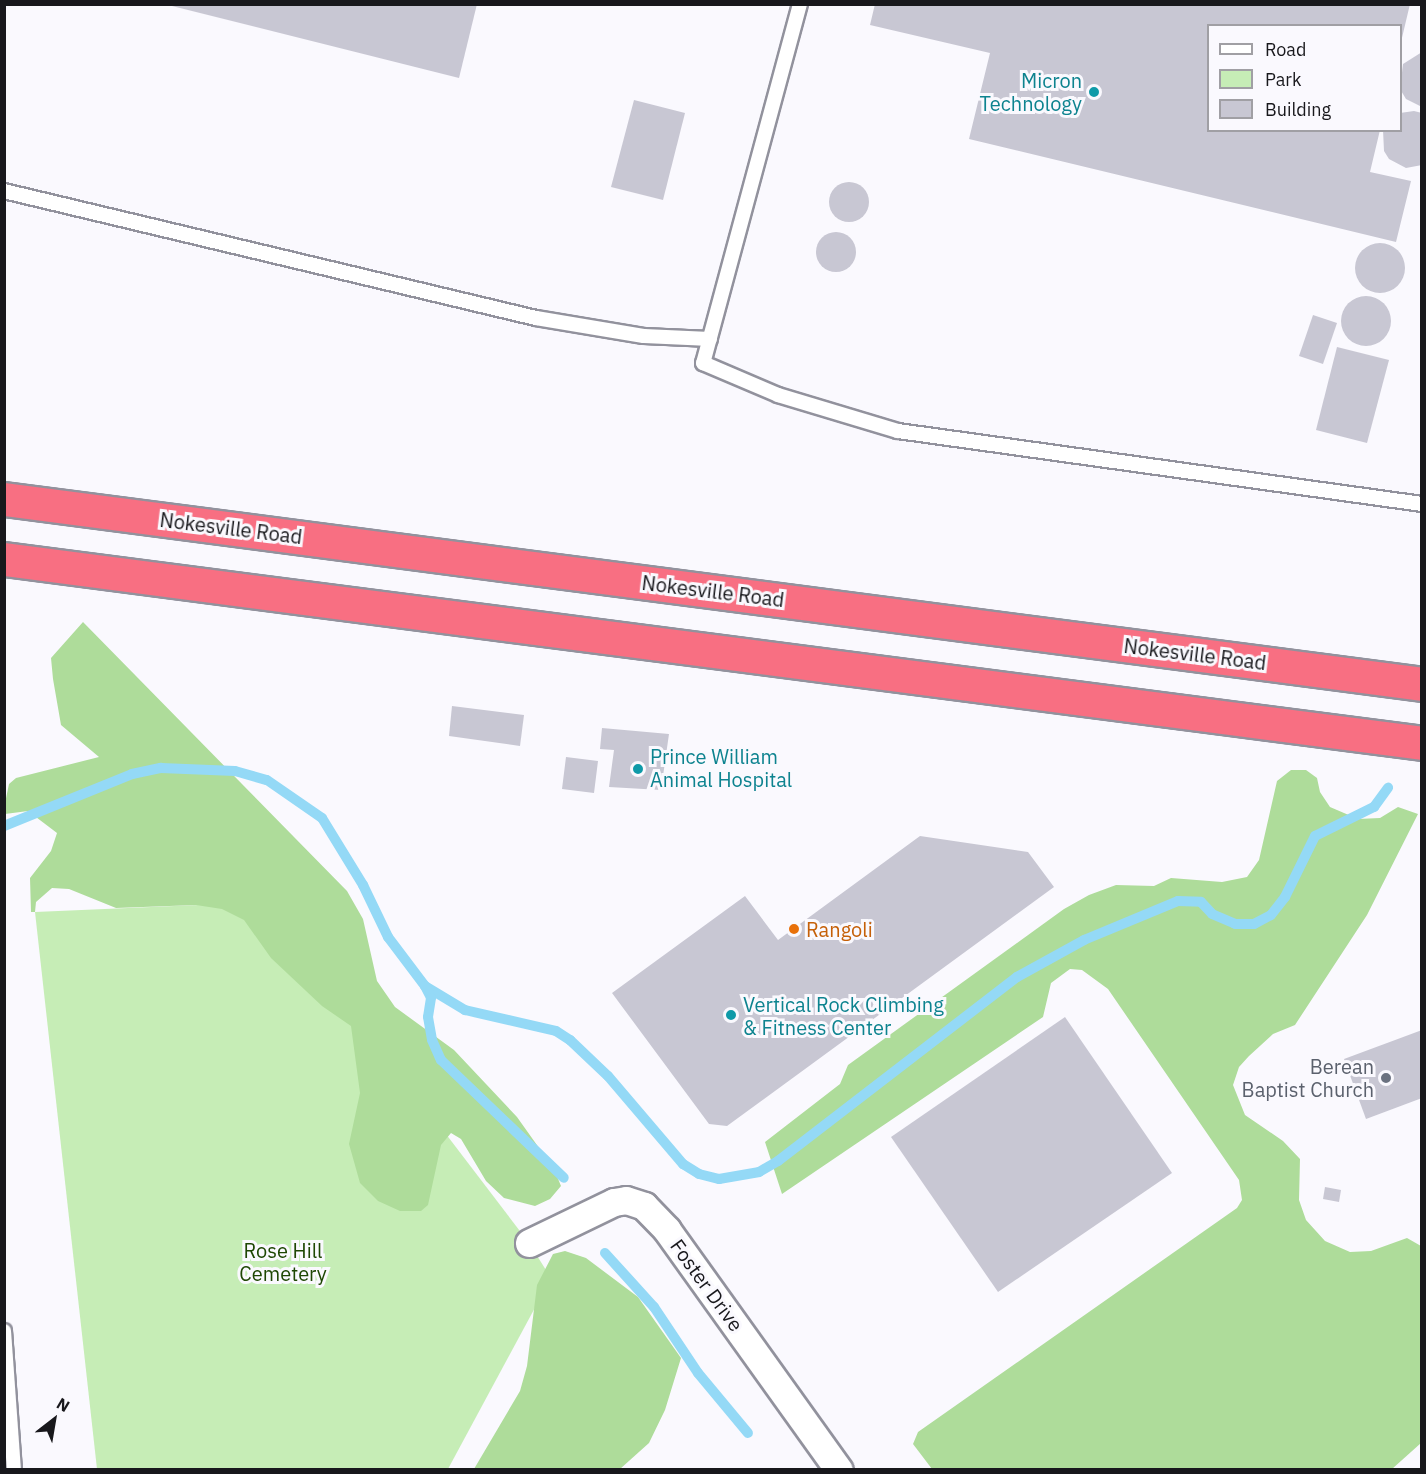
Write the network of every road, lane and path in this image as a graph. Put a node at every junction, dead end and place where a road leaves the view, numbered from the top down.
1 (800, 4) edge
2 (4, 191) edge
3 (710, 339) junction
4 (4, 499) edge
5 (1422, 504) edge
6 (4, 559) edge
7 (1422, 684) edge
8 (1422, 743) edge
9 (529, 1243) dead end
10 (4, 1331) edge
11 (14, 1470) edge
12 (839, 1470) edge

1 - 3 lane
2 - 3 lane
3 - 5 lane
4 - 7 highway, Nokesville Road
6 - 8 highway
9 - 12 street, Foster Drive
10 - 11 lane

